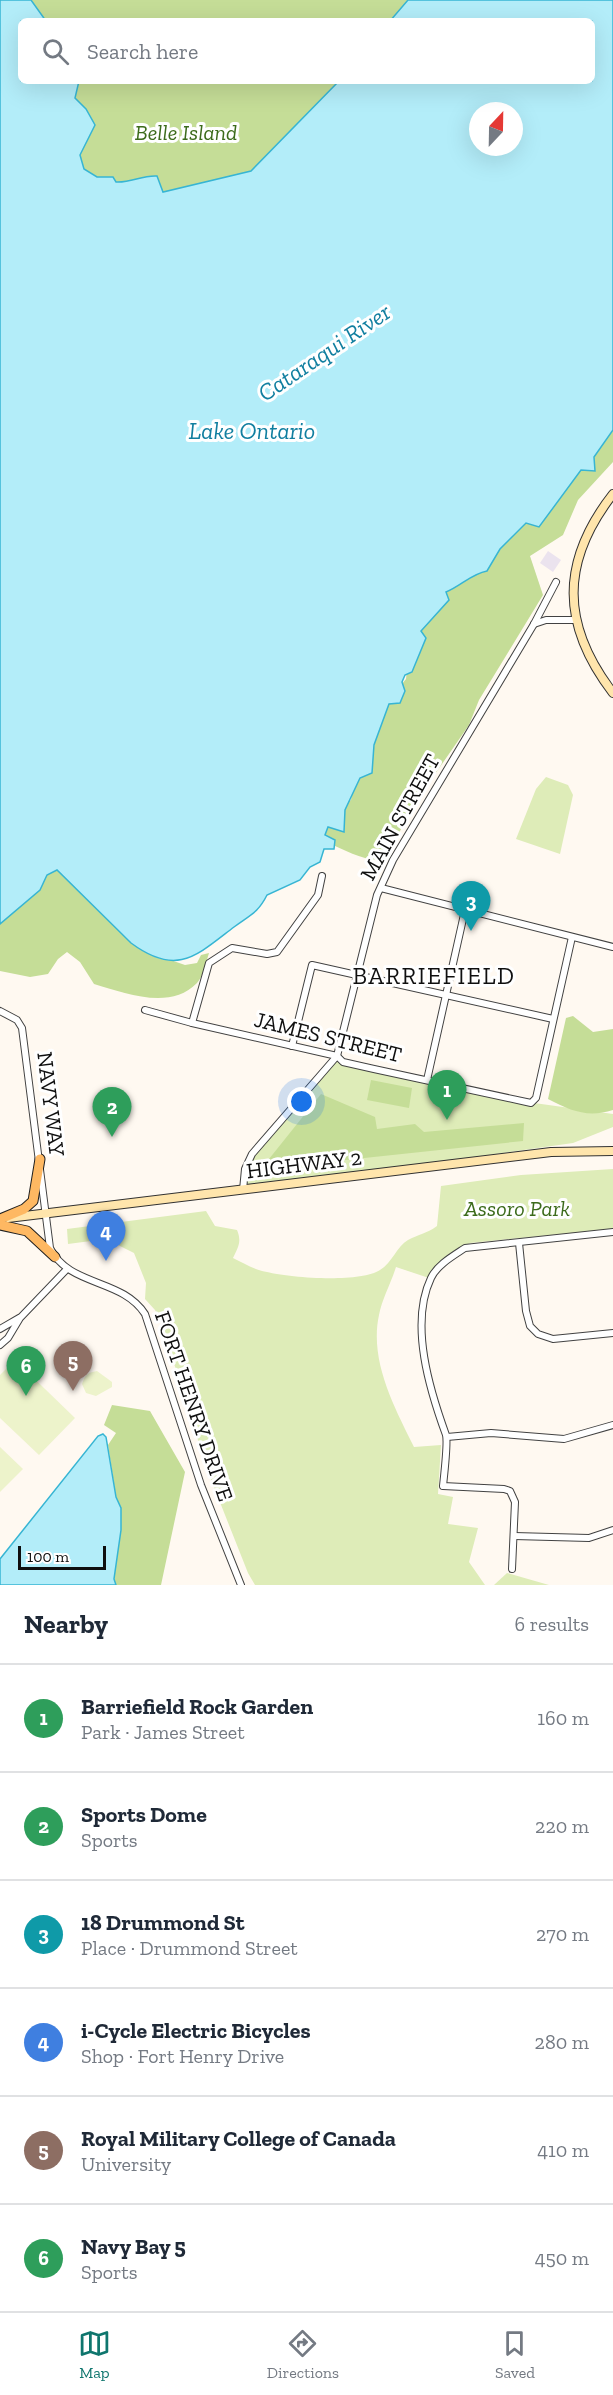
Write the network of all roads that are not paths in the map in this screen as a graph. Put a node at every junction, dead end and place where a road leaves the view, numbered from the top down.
1 (613, 494) edge
2 (556, 582) dead end
3 (576, 620) junction
4 (534, 624) junction
5 (613, 693) edge
6 (322, 876) dead end
7 (381, 888) junction
8 (465, 910) junction
9 (572, 937) junction
10 (613, 947) edge
11 (358, 975) junction
12 (446, 995) junction
13 (145, 1010) dead end
14 (0, 1011) edge
15 (553, 1019) junction
16 (192, 1023) junction
17 (292, 1046) junction
18 (337, 1056) junction
19 (427, 1080) junction
20 (613, 1151) edge
21 (40, 1159) junction
22 (243, 1190) junction
23 (46, 1213) junction
24 (0, 1219) edge
25 (0, 1225) edge
26 (613, 1232) edge
27 (519, 1243) junction
28 (54, 1257) junction
29 (67, 1269) junction
30 (20, 1318) junction
31 (0, 1329) edge
32 (613, 1333) edge
33 (0, 1345) edge
34 (613, 1425) edge
35 (447, 1437) junction
36 (613, 1530) edge
37 (514, 1536) junction
38 (512, 1569) dead end
39 (241, 1585) edge

1 - 3 main road
2 - 4 street, MAIN STREET
3 - 4 street
3 - 5 main road
4 - 7 street, MAIN STREET
6 - 16 street
7 - 8 street
7 - 11 street, MAIN STREET
8 - 9 street
8 - 12 street
9 - 10 street
9 - 15 street
11 - 12 street
11 - 17 street
11 - 18 street, MAIN STREET
12 - 15 street
12 - 19 street
13 - 16 street, JAMES STREET
14 - 21 street, NAVY WAY
15 - 19 street, JAMES STREET
16 - 17 street, JAMES STREET
17 - 18 street, JAMES STREET
18 - 19 street, JAMES STREET
18 - 22 street, MAIN STREET
20 - 22 main road, HIGHWAY 2
21 - 23 street, NAVY WAY
21 - 24 main road
22 - 23 main road, HIGHWAY 2
23 - 24 main road, HIGHWAY 2
23 - 28 street
25 - 28 main road
26 - 27 street
27 - 32 street
27 - 35 street
28 - 29 street, FORT HENRY DRIVE
29 - 30 street
29 - 39 street, FORT HENRY DRIVE
30 - 31 street
30 - 33 street
34 - 35 street
35 - 37 street
36 - 37 street
37 - 38 street

